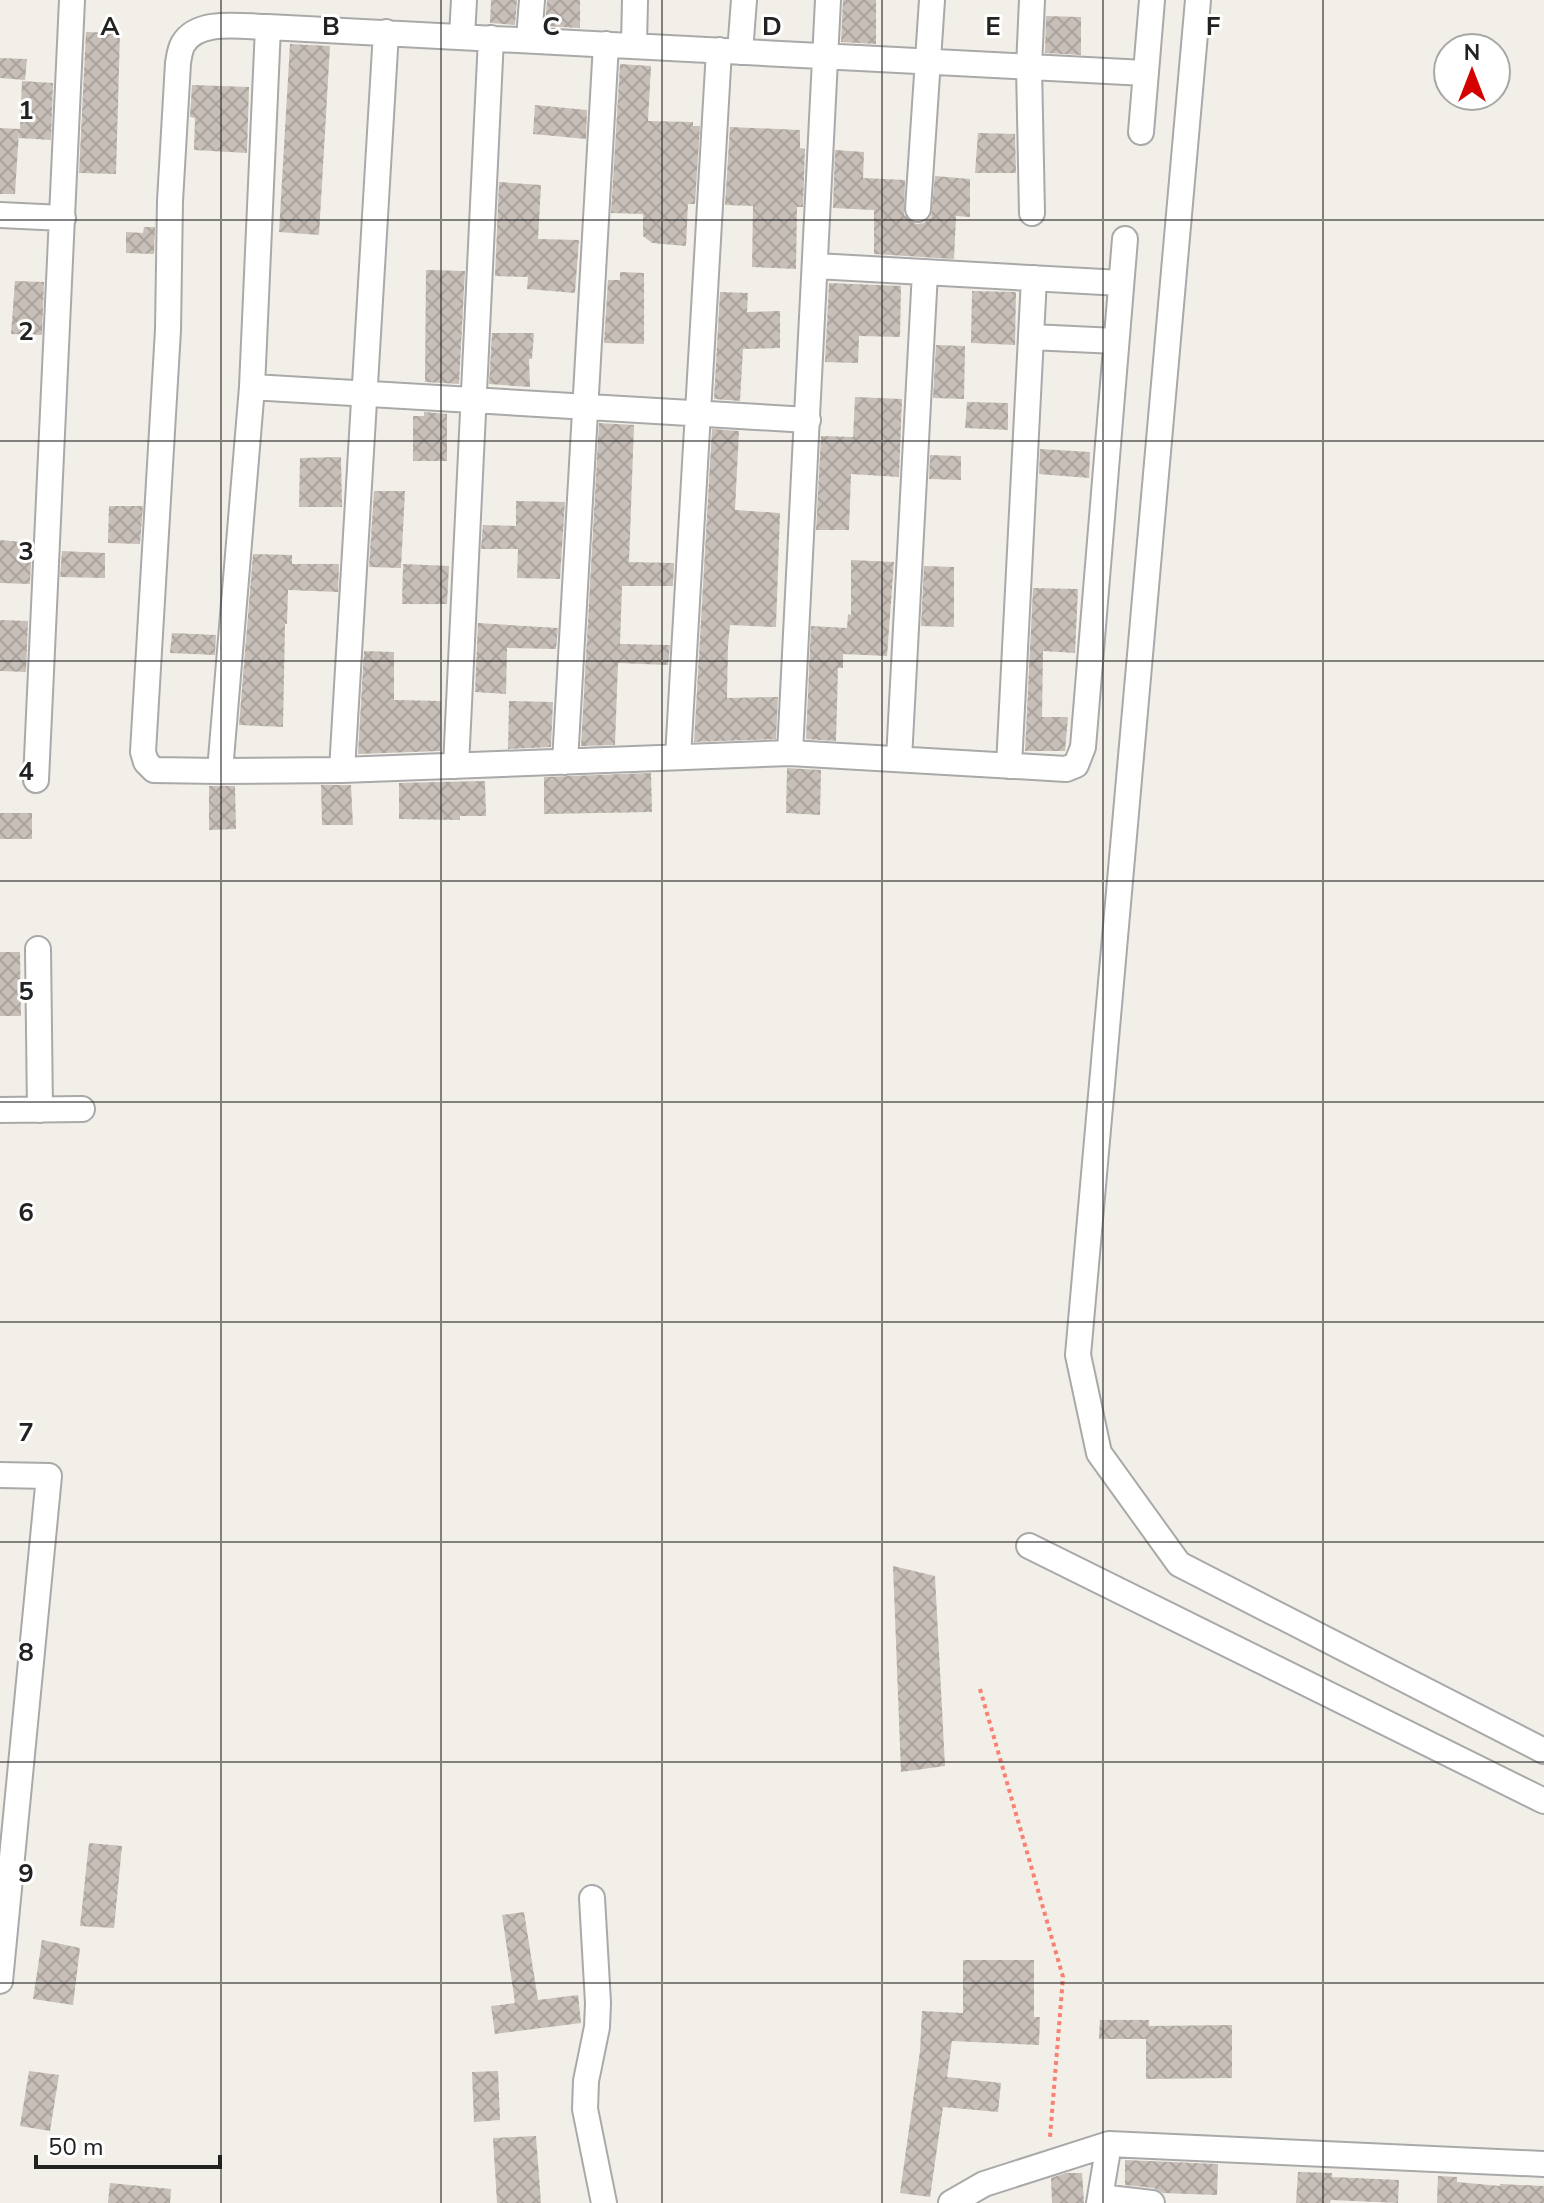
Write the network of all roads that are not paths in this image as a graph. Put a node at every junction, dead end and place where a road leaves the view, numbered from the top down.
1 (72, 0) edge
2 (464, 0) edge
3 (532, 0) edge
4 (635, 0) edge
5 (744, 0) edge
6 (828, 0) edge
7 (932, 0) edge
8 (1032, 0) edge
9 (1152, 0) edge
10 (1198, 0) edge
11 (268, 27) junction
12 (386, 32) junction
13 (462, 36) junction
14 (491, 38) junction
15 (529, 39) junction
16 (606, 44) junction
17 (634, 44) junction
18 (729, 51) junction
19 (825, 55) junction
20 (928, 61) junction
21 (1029, 67) junction
22 (1145, 73) junction
23 (1141, 132) dead end
24 (918, 209) dead end
25 (1032, 213) dead end
26 (0, 215) edge
27 (63, 218) junction
28 (1125, 239) dead end
29 (816, 266) junction
30 (925, 272) junction
31 (1034, 278) junction
32 (1121, 283) junction
33 (1031, 337) junction
34 (1116, 341) junction
35 (252, 387) junction
36 (364, 394) junction
37 (473, 401) junction
38 (585, 407) junction
39 (697, 414) junction
40 (808, 420) junction
41 (790, 753) junction
42 (678, 757) junction
43 (899, 759) junction
44 (565, 762) junction
45 (456, 766) junction
46 (1009, 766) junction
47 (342, 770) junction
48 (220, 771) junction
49 (36, 780) dead end
50 (38, 949) dead end
51 (82, 1109) dead end
52 (0, 1110) edge
53 (40, 1110) junction
54 (0, 1475) edge
55 (1029, 1546) dead end
56 (1544, 1751) edge
57 (1544, 1801) edge
58 (592, 1898) dead end
59 (0, 1981) edge
60 (1109, 2144) junction
61 (1544, 2164) edge
62 (1100, 2200) edge
63 (604, 2203) edge
64 (951, 2203) edge
65 (1152, 2203) edge

1 - 27 street
2 - 13 street
3 - 15 street
4 - 17 street
5 - 18 street
6 - 19 street
7 - 20 street
8 - 21 street
9 - 22 street
10 - 56 street
11 - 12 street
11 - 35 street
11 - 48 street
12 - 13 street
12 - 36 street
13 - 14 street
14 - 15 street
14 - 37 street
15 - 16 street
16 - 17 street
16 - 38 street
17 - 18 street
18 - 19 street
18 - 39 street
19 - 20 street
19 - 29 street
20 - 21 street
20 - 24 street
21 - 22 street
21 - 25 street
22 - 23 street
26 - 27 street
27 - 49 street
28 - 32 street
29 - 30 street
29 - 40 street
30 - 31 street
30 - 43 street
31 - 32 street
31 - 33 street
32 - 34 street
33 - 34 street
33 - 46 street
34 - 46 street
35 - 36 street
35 - 48 street
36 - 37 street
36 - 47 street
37 - 38 street
37 - 45 street
38 - 39 street
38 - 44 street
39 - 40 street
39 - 42 street
40 - 41 street
41 - 42 street
41 - 43 street
42 - 44 street
43 - 46 street
44 - 45 street
45 - 47 street
47 - 48 street
50 - 53 street
51 - 53 street
52 - 53 street
54 - 59 street
55 - 57 street
58 - 63 street
60 - 61 street
60 - 62 street
60 - 64 street
62 - 65 street

